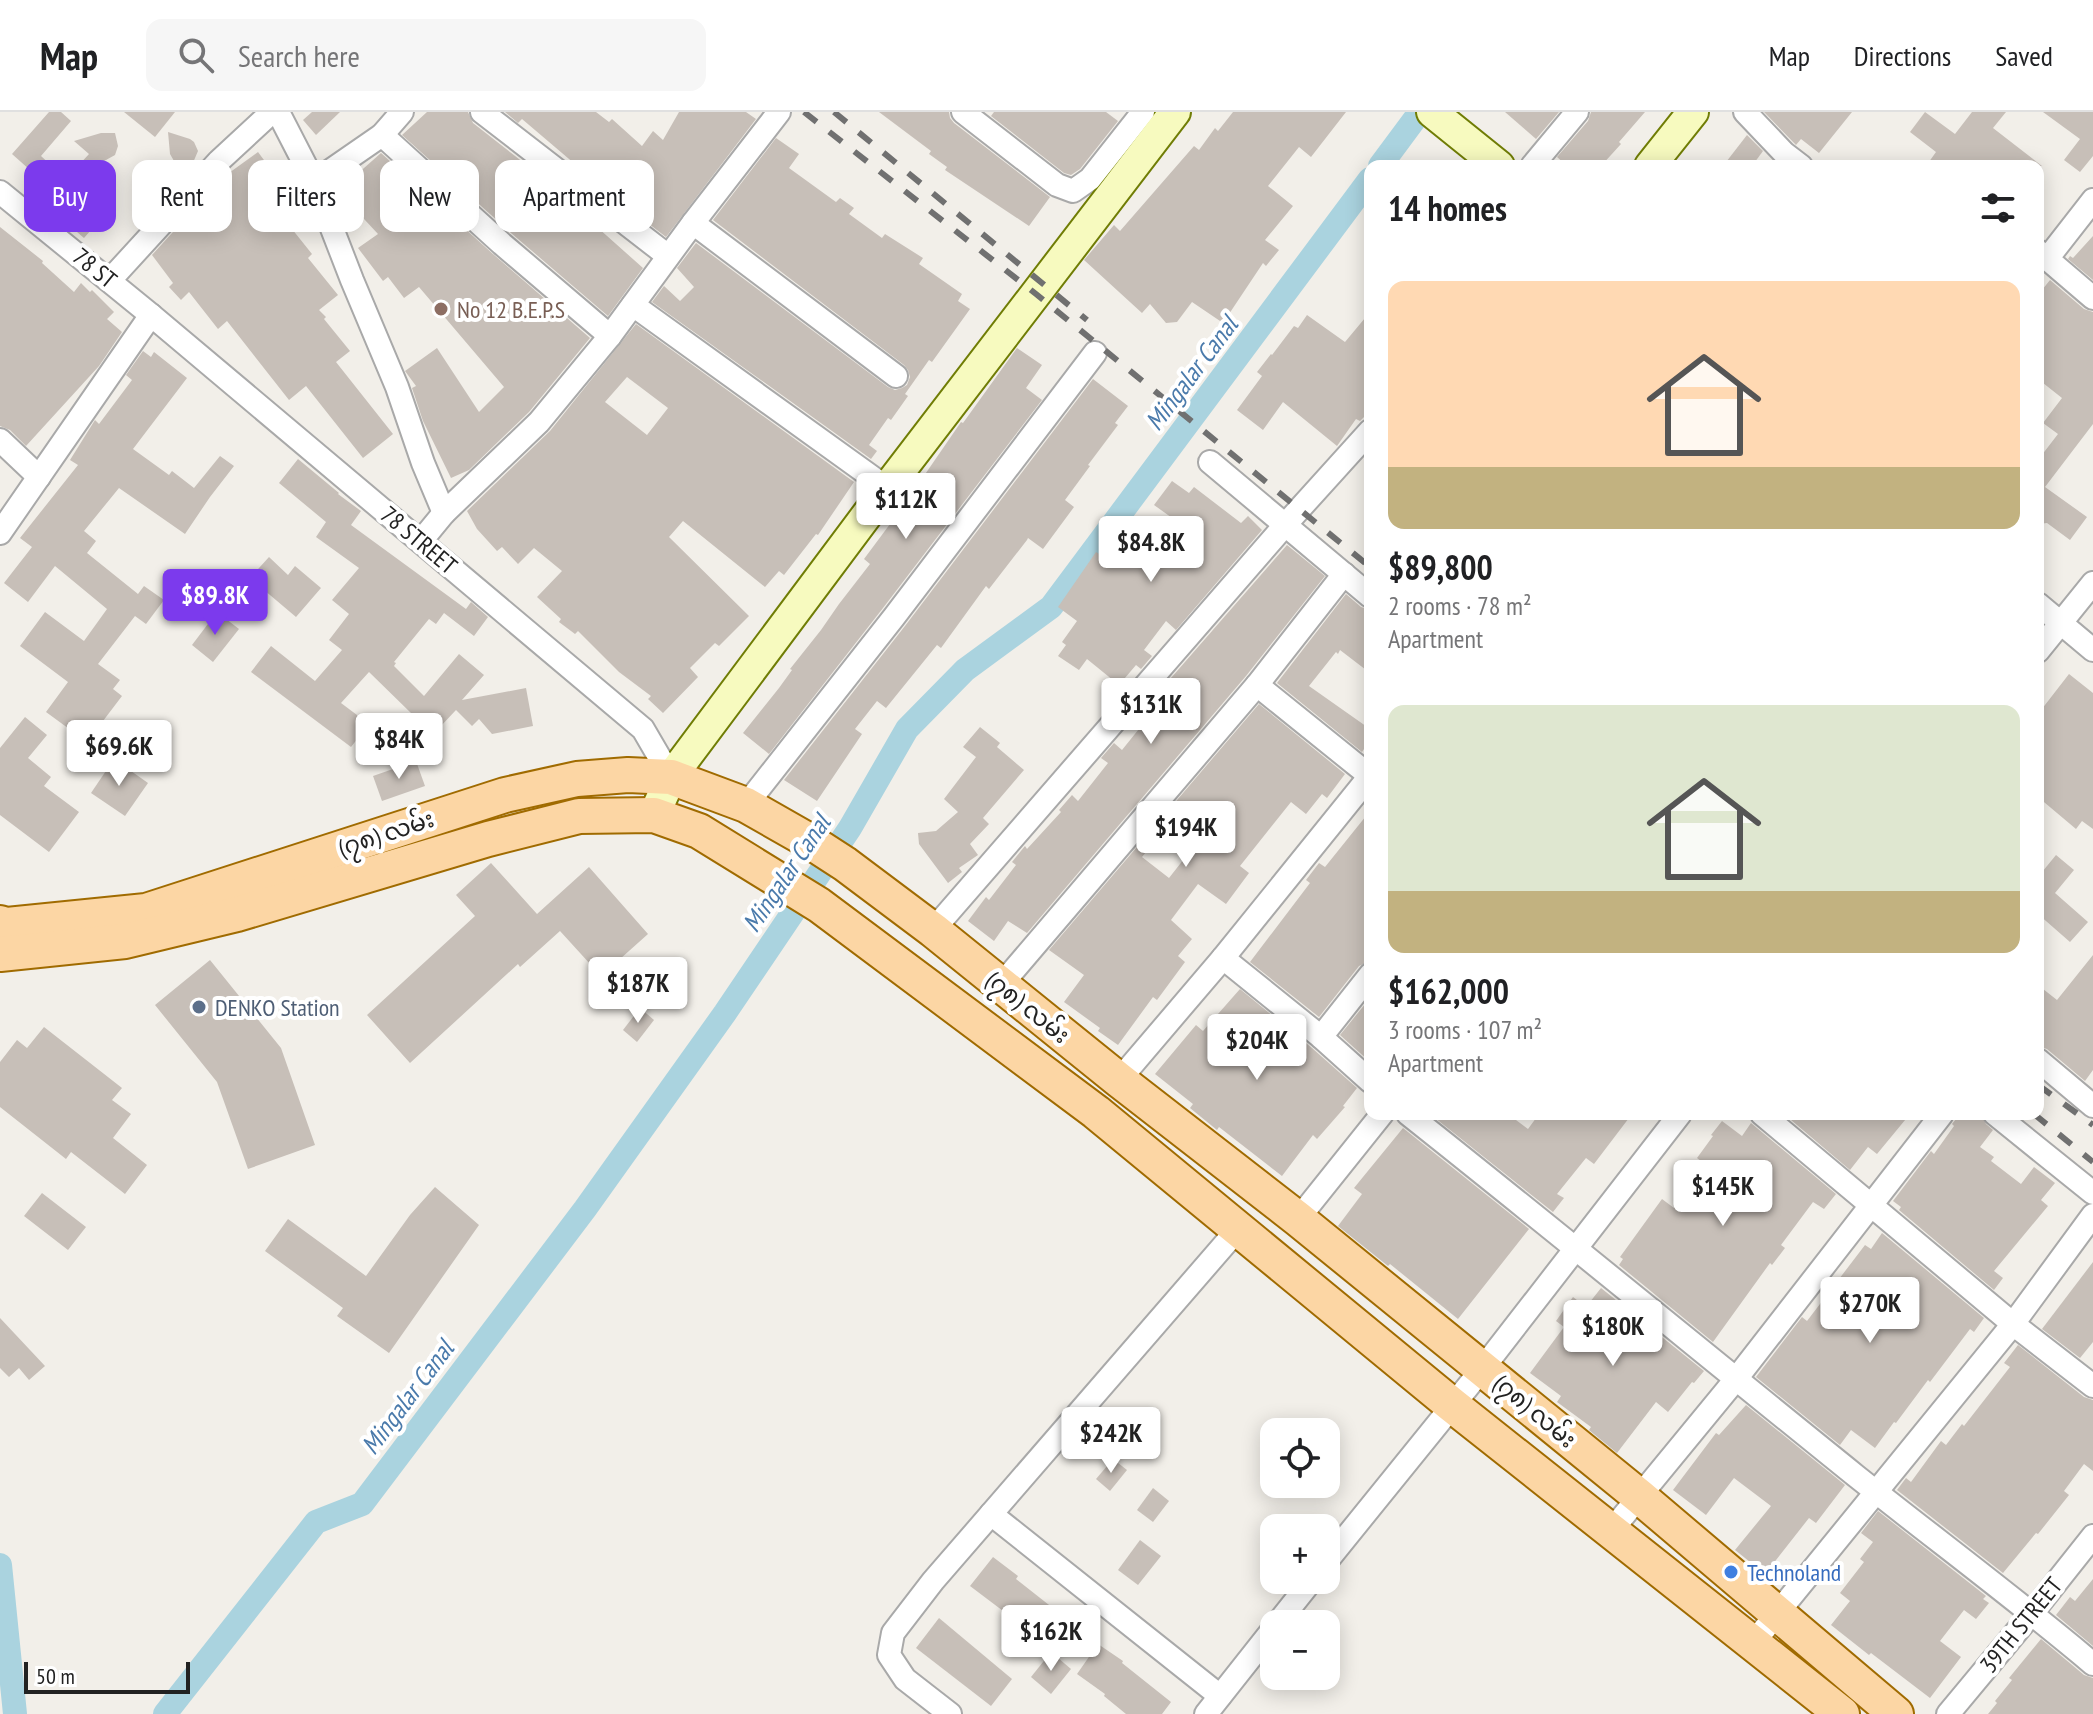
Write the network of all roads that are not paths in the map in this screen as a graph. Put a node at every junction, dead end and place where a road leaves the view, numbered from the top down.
1 (275, 112) edge
2 (402, 112) edge
3 (482, 112) edge
4 (779, 112) edge
5 (1143, 112) edge
6 (1175, 112) edge
7 (1577, 112) edge
8 (1693, 112) edge
9 (1745, 112) edge
10 (977, 116) edge
11 (1436, 116) edge
12 (382, 135) junction
13 (302, 160) edge
14 (346, 160) edge
15 (1491, 160) edge
16 (1537, 160) edge
17 (1655, 160) edge
18 (1793, 160) edge
19 (0, 192) edge
20 (2093, 200) edge
21 (693, 223) junction
22 (333, 232) edge
23 (2044, 253) edge
24 (668, 256) junction
25 (2044, 257) edge
26 (110, 280) junction
27 (2093, 298) edge
28 (633, 305) junction
29 (151, 315) junction
30 (610, 336) junction
31 (1095, 353) dead end
32 (896, 376) dead end
33 (1364, 438) edge
34 (0, 440) edge
35 (1210, 462) dead end
36 (39, 477) junction
37 (887, 488) junction
38 (444, 513) junction
39 (1285, 525) junction
40 (0, 533) edge
41 (421, 541) junction
42 (1344, 574) junction
43 (2093, 583) edge
44 (1364, 591) edge
45 (2044, 609) edge
46 (2061, 623) junction
47 (2044, 644) edge
48 (2093, 650) edge
49 (1257, 685) junction
50 (1364, 771) edge
51 (671, 777) junction
52 (1364, 783) edge
53 (746, 805) junction
54 (654, 815) junction
55 (0, 923) edge
56 (933, 930) junction
57 (0, 954) edge
58 (1223, 958) junction
59 (1364, 983) edge
60 (1001, 985) junction
61 (1321, 1037) junction
62 (2044, 1065) edge
63 (1364, 1076) edge
64 (1119, 1080) junction
65 (2093, 1106) edge
66 (1377, 1120) edge
67 (1416, 1120) edge
68 (1675, 1120) edge
69 (1769, 1120) edge
70 (1937, 1120) edge
71 (2002, 1120) edge
72 (2093, 1193) edge
73 (1870, 1206) junction
74 (2093, 1215) edge
75 (1298, 1219) junction
76 (1238, 1229) junction
77 (1576, 1248) junction
78 (2013, 1324) junction
79 (1483, 1368) junction
80 (1736, 1379) junction
81 (2093, 1386) edge
82 (1452, 1405) junction
83 (1876, 1492) junction
84 (1640, 1497) junction
85 (991, 1514) junction
86 (1611, 1531) junction
87 (2093, 1536) edge
88 (1340, 1545) edge
89 (1301, 1594) edge
90 (1289, 1610) edge
91 (2032, 1613) junction
92 (1777, 1615) junction
93 (1753, 1643) junction
94 (1260, 1646) edge
95 (2093, 1664) edge
96 (1213, 1705) edge
97 (950, 1714) edge
98 (1842, 1714) edge
99 (1896, 1714) edge
100 (1948, 1714) edge

1 - 13 street
1 - 26 street
2 - 12 street
3 - 24 street
4 - 21 street
5 - 10 street
6 - 37 street
7 - 16 street
8 - 17 street
9 - 18 street
11 - 15 street
12 - 14 street
12 - 30 street
19 - 26 street, 78 ST
20 - 23 street
21 - 24 street
21 - 32 street
22 - 38 street
24 - 28 street
25 - 27 street
26 - 29 street, 78 ST
28 - 30 street
28 - 37 street
29 - 36 street
29 - 41 street, 78 STREET
30 - 38 street
31 - 53 street
33 - 39 street
34 - 36 street
35 - 39 street
36 - 40 street
37 - 51 street
38 - 41 street
39 - 42 street
39 - 56 street
41 - 51 street, 78 STREET
42 - 44 street
42 - 49 street
43 - 46 street
45 - 46 street
46 - 47 street
46 - 48 street
49 - 50 street
49 - 60 street
51 - 53 main road, (၇၈) လမ်း
51 - 54 street
51 - 55 main road, (၇၈) လမ်း
52 - 58 street
53 - 56 main road, (၇၈) လမ်း
54 - 57 main road, (၇၈) လမ်း
54 - 76 main road, (၇၈) လမ်း
56 - 60 main road, (၇၈) လမ်း
58 - 61 street
58 - 64 street
59 - 61 street
60 - 64 main road, (၇၈) လမ်း
61 - 63 street
62 - 65 street
64 - 75 main road, (၇၈) လမ်း
66 - 75 street
67 - 77 street
68 - 77 street
69 - 73 street
70 - 73 street
71 - 72 street
73 - 78 street
73 - 80 street
74 - 78 street
75 - 79 main road, (၇၈) လမ်း
76 - 82 main road, (၇၈) လမ်း
76 - 85 street
77 - 79 street
77 - 80 street
78 - 81 street
78 - 83 street
79 - 82 street
79 - 84 main road, (၇၈) လမ်း
80 - 83 street
80 - 84 street
82 - 86 main road, (၇၈) လမ်း
82 - 88 street
83 - 91 street
83 - 92 street
84 - 86 street
84 - 92 main road, (၇၈) လမ်း
85 - 96 street
85 - 97 street
86 - 93 main road, (၇၈) လမ်း
87 - 91 street, 39TH STREET
89 - 90 street
91 - 95 street
91 - 100 street, 39TH STREET
92 - 93 street
92 - 99 main road, (၇၈) လမ်း
93 - 98 main road, (၇၈) လမ်း
94 - 96 street

